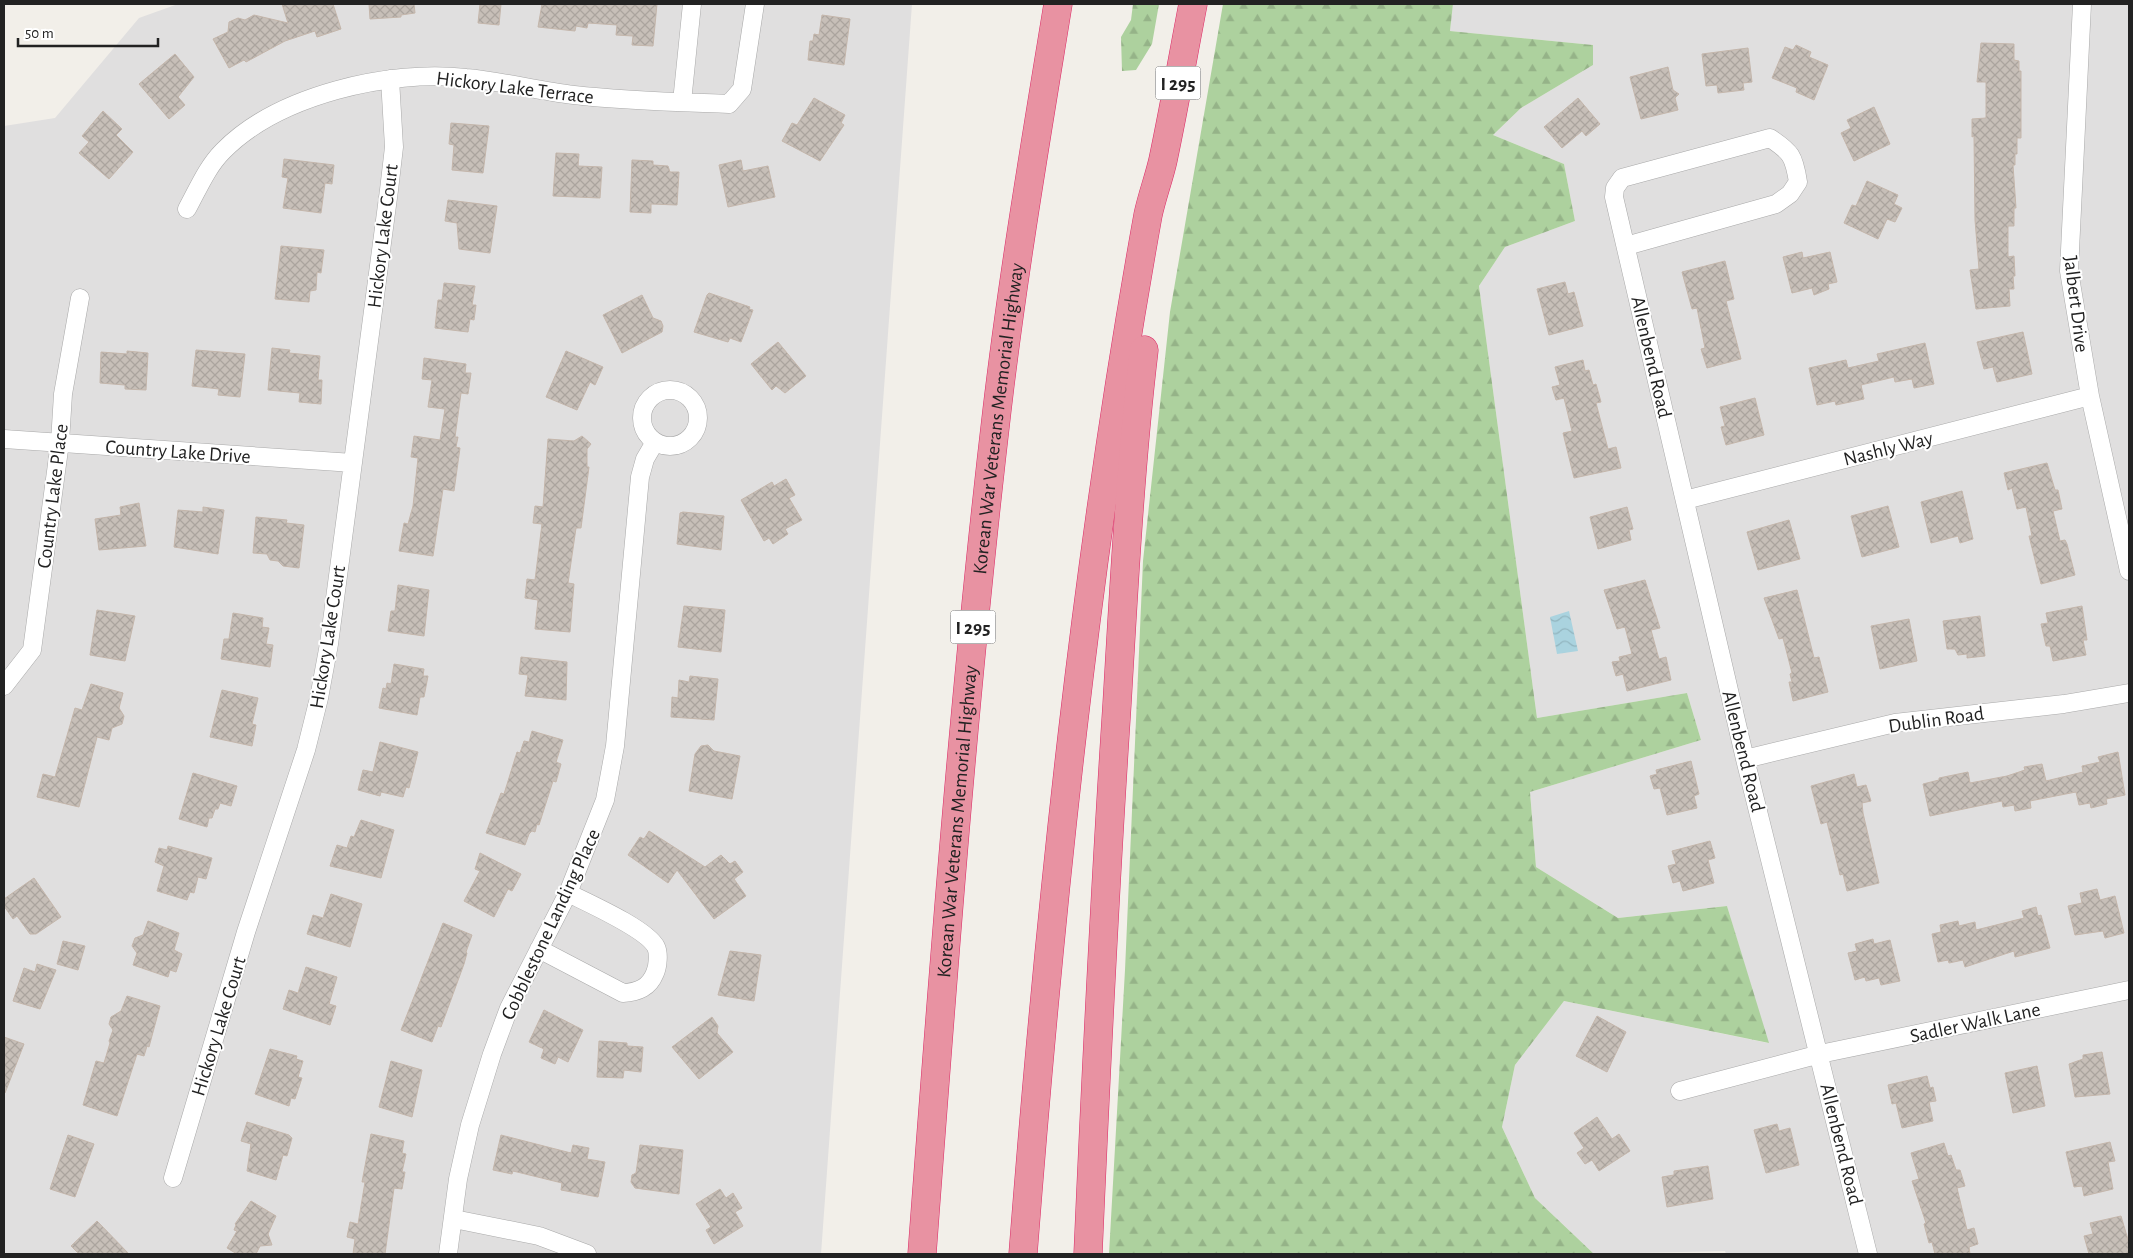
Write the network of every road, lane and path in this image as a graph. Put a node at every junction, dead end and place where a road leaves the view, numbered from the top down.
1 (692, 4) edge
2 (755, 4) edge
3 (1058, 4) edge
4 (1193, 4) edge
5 (2082, 4) edge
6 (390, 78) junction
7 (682, 102) junction
8 (1162, 162) junction
9 (187, 209) dead end
10 (1626, 246) junction
11 (80, 298) dead end
12 (2090, 396) junction
13 (4, 439) edge
14 (60, 442) junction
15 (655, 442) dead end
16 (353, 463) junction
17 (1685, 500) junction
18 (2129, 571) edge
19 (4, 686) edge
20 (2129, 693) edge
21 (1745, 759) junction
22 (568, 893) junction
23 (539, 949) junction
24 (2129, 990) edge
25 (1820, 1054) junction
26 (1680, 1091) dead end
27 (173, 1178) dead end
28 (454, 1219) junction
29 (448, 1254) edge
30 (588, 1254) edge
31 (922, 1254) edge
32 (1023, 1254) edge
33 (1088, 1254) edge
34 (1868, 1254) edge

1 - 7 street
2 - 7 street, Hickory Lake Terrace
3 - 31 highway, Korean War Veterans Memorial Highway / I 295
4 - 8 highway, I 295
5 - 12 street, Jalbert Drive
6 - 7 street, Hickory Lake Terrace
6 - 9 street, Hickory Lake Terrace
6 - 16 street, Hickory Lake Court
8 - 32 highway
8 - 33 highway
10 - 10 street, Allenbend Road
10 - 17 street, Allenbend Road
11 - 14 street, Country Lake Place
12 - 17 street, Nashly Way
12 - 18 street, Jalbert Drive
13 - 14 street, Country Lake Drive
14 - 16 street, Country Lake Drive
14 - 19 street, Country Lake Place
15 - 22 street, Cobblestone Landing Place
16 - 27 street, Hickory Lake Court
17 - 21 street, Allenbend Road
20 - 21 street, Dublin Road
21 - 25 street, Allenbend Road
22 - 23 street, Cobblestone Landing Place
22 - 23 street
23 - 28 street, Cobblestone Landing Place
24 - 25 street, Sadler Walk Lane
25 - 26 street, Sadler Walk Lane
25 - 34 street, Allenbend Road
28 - 29 street, Cobblestone Landing Place
28 - 30 street

